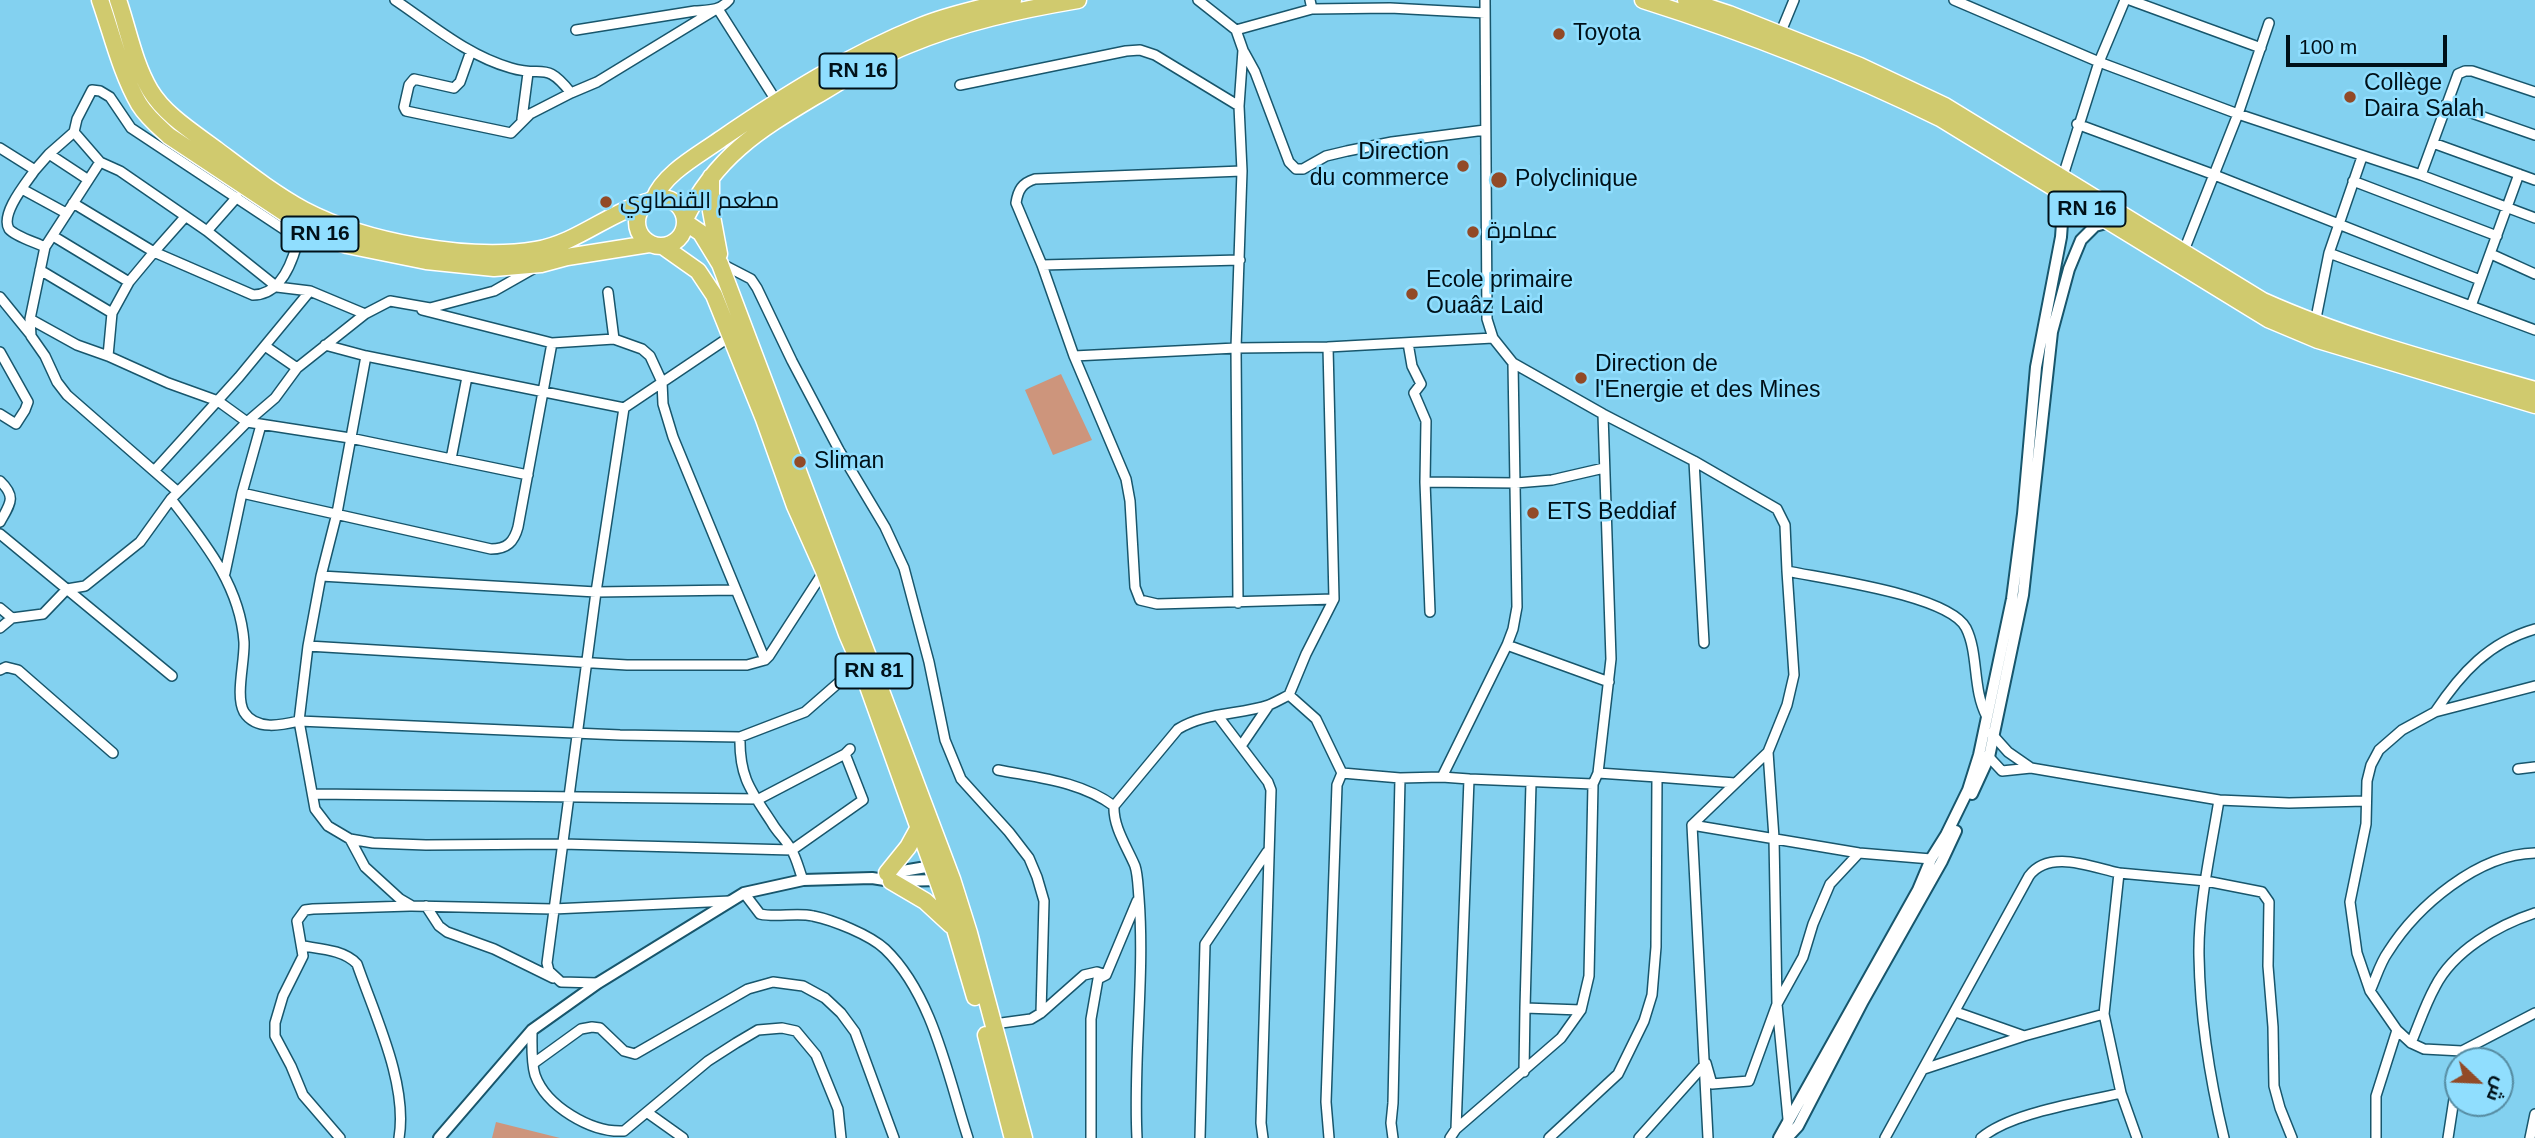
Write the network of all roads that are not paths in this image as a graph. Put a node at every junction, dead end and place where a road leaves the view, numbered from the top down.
1 (100, 0) edge
2 (118, 0) edge
3 (395, 0) edge
4 (730, 0) edge
5 (1013, 0) edge
6 (1078, 0) edge
7 (1198, 0) edge
8 (1485, 0) edge
9 (1643, 0) edge
10 (1686, 0) edge
11 (1794, 0) edge
12 (1954, 0) edge
13 (2128, 0) edge
14 (1311, 5) edge
15 (1731, 8) edge
16 (716, 10) junction
17 (1485, 13) junction
18 (2269, 23) dead end
19 (576, 30) dead end
20 (1236, 30) junction
21 (1780, 34) junction
22 (2260, 48) junction
23 (1243, 50) junction
24 (471, 51) junction
25 (2099, 62) junction
26 (528, 73) junction
27 (960, 85) dead end
28 (2535, 92) edge
29 (571, 93) junction
30 (777, 102) junction
31 (2446, 104) junction
32 (1239, 106) junction
33 (2238, 114) junction
34 (522, 119) junction
35 (2077, 124) junction
36 (1485, 130) junction
37 (74, 132) junction
38 (2535, 135) edge
39 (2433, 143) junction
40 (0, 148) edge
41 (49, 154) junction
42 (2362, 157) junction
43 (100, 162) junction
44 (35, 170) junction
45 (1242, 171) junction
46 (2212, 174) junction
47 (2519, 174) junction
48 (2421, 175) junction
49 (711, 177) junction
50 (87, 179) junction
51 (2535, 180) edge
52 (2353, 181) junction
53 (2061, 188) junction
54 (22, 189) junction
55 (237, 197) junction
56 (650, 200) junction
57 (73, 203) junction
58 (2507, 208) junction
59 (66, 213) junction
60 (185, 217) junction
61 (2535, 218) edge
62 (685, 221) junction
63 (2110, 222) junction
64 (2337, 224) junction
65 (207, 230) junction
66 (52, 236) junction
67 (2497, 236) junction
68 (657, 245) junction
69 (548, 246) junction
70 (45, 247) junction
71 (154, 252) junction
72 (2183, 253) junction
73 (2329, 253) junction
74 (2491, 254) junction
75 (1240, 260) junction
76 (541, 264) junction
77 (720, 264) junction
78 (1042, 265) junction
79 (40, 270) junction
80 (2535, 274) edge
81 (2480, 281) junction
82 (129, 282) junction
83 (277, 287) junction
84 (310, 291) junction
85 (608, 292) dead end
86 (0, 297) edge
87 (390, 301) junction
88 (2471, 306) junction
89 (112, 313) junction
90 (365, 314) junction
91 (30, 319) junction
92 (2315, 323) junction
93 (2535, 330) edge
94 (31, 335) junction
95 (732, 336) junction
96 (1493, 338) junction
97 (614, 339) junction
98 (552, 343) junction
99 (1408, 343) junction
100 (324, 345) junction
101 (265, 346) junction
102 (1328, 347) junction
103 (1236, 348) junction
104 (0, 352) edge
105 (108, 356) junction
106 (366, 356) junction
107 (1074, 356) junction
108 (1513, 363) junction
109 (297, 368) junction
110 (467, 377) junction
111 (662, 382) junction
112 (2535, 390) edge
113 (545, 392) junction
114 (218, 401) junction
115 (2535, 405) edge
116 (624, 408) junction
117 (0, 414) edge
118 (1603, 414) junction
119 (247, 422) junction
120 (261, 425) junction
121 (350, 438) junction
122 (451, 458) junction
123 (1694, 461) junction
124 (1604, 468) junction
125 (154, 471) junction
126 (528, 475) junction
127 (0, 481) edge
128 (1425, 482) junction
129 (1516, 484) junction
130 (242, 493) junction
131 (174, 496) junction
132 (337, 513) junction
133 (0, 522) edge
134 (0, 534) edge
135 (824, 571) junction
136 (1787, 572) junction
137 (225, 573) junction
138 (321, 576) junction
139 (68, 589) junction
140 (734, 590) junction
141 (596, 592) junction
142 (1334, 599) junction
143 (1238, 603) junction
144 (0, 608) edge
145 (1430, 612) dead end
146 (12, 618) junction
147 (0, 628) edge
148 (2535, 629) edge
149 (2009, 637) junction
150 (1704, 643) dead end
151 (1507, 645) junction
152 (308, 646) junction
153 (765, 660) junction
154 (587, 663) junction
155 (860, 664) junction
156 (0, 670) edge
157 (172, 676) dead end
158 (1609, 682) junction
159 (2535, 686) edge
160 (1289, 695) junction
161 (1269, 705) junction
162 (2435, 712) junction
163 (1218, 716) junction
164 (1987, 717) junction
165 (299, 721) junction
166 (577, 732) junction
167 (1989, 732) junction
168 (740, 737) junction
169 (1241, 746) junction
170 (1768, 751) junction
171 (113, 753) dead end
172 (1984, 756) junction
173 (2535, 767) edge
174 (2031, 768) junction
175 (2518, 769) dead end
176 (998, 771) dead end
177 (1342, 773) junction
178 (1598, 773) junction
179 (1442, 777) junction
180 (1657, 777) junction
181 (1400, 778) junction
182 (1469, 779) junction
183 (1531, 783) junction
184 (1735, 783) junction
185 (1593, 784) junction
186 (314, 794) junction
187 (569, 796) junction
188 (759, 799) junction
189 (2219, 800) junction
190 (2365, 801) junction
191 (1114, 806) junction
192 (1692, 825) junction
193 (919, 827) junction
194 (350, 838) junction
195 (1774, 838) junction
196 (562, 844) junction
197 (792, 850) junction
198 (1268, 851) junction
199 (1859, 853) junction
200 (2535, 853) edge
201 (1930, 859) junction
202 (942, 872) junction
203 (2119, 873) junction
204 (883, 878) junction
205 (803, 880) junction
206 (2206, 881) junction
207 (744, 893) junction
208 (1139, 896) junction
209 (730, 901) junction
210 (412, 906) junction
211 (426, 906) junction
212 (553, 909) junction
213 (2535, 913) edge
214 (955, 929) junction
215 (303, 946) junction
216 (1106, 975) junction
217 (561, 982) junction
218 (598, 983) junction
219 (2370, 991) junction
220 (1777, 1004) junction
221 (1525, 1008) junction
222 (1581, 1010) junction
223 (1955, 1012) junction
224 (1041, 1013) junction
225 (2535, 1013) edge
226 (2104, 1014) junction
227 (994, 1024) junction
228 (532, 1030) junction
229 (2398, 1030) junction
230 (2024, 1036) junction
231 (2411, 1043) junction
232 (2476, 1047) edge
233 (2444, 1053) edge
234 (534, 1063) junction
235 (1706, 1063) junction
236 (1924, 1069) junction
237 (1524, 1072) junction
238 (2121, 1093) junction
239 (648, 1112) junction
240 (2535, 1114) edge
241 (2451, 1117) edge
242 (1788, 1119) junction
243 (1456, 1129) junction
244 (340, 1138) edge
245 (399, 1138) edge
246 (439, 1138) edge
247 (684, 1138) edge
248 (841, 1138) edge
249 (894, 1138) edge
250 (968, 1138) edge
251 (1013, 1138) edge
252 (1024, 1138) edge
253 (1091, 1138) edge
254 (1137, 1138) edge
255 (1200, 1138) edge
256 (1263, 1138) edge
257 (1329, 1138) edge
258 (1394, 1138) edge
259 (1450, 1138) edge
260 (1549, 1138) edge
261 (1639, 1138) edge
262 (1708, 1138) edge
263 (1779, 1138) edge
264 (1788, 1138) edge
265 (1885, 1138) edge
266 (1981, 1138) edge
267 (2137, 1138) edge
268 (2224, 1138) edge
269 (2292, 1138) edge
270 (2376, 1138) edge
271 (2448, 1138) edge
272 (2530, 1138) edge

1 - 76 highway, RN 16
2 - 69 highway, RN 16
3 - 24 street
4 - 16 street
5 - 30 highway, RN 16
6 - 49 highway, RN 16
7 - 20 street
8 - 17 street
9 - 53 highway, RN 16
10 - 15 highway, RN 16
11 - 21 street
12 - 25 street
13 - 22 street
13 - 25 street
14 - 17 street
14 - 20 street
15 - 21 highway, RN 16
16 - 19 street
16 - 29 street
16 - 30 street
17 - 36 street
18 - 22 street
20 - 23 street
21 - 53 highway, RN 16
22 - 33 street
23 - 32 street
23 - 36 street
24 - 26 street
24 - 34 street
25 - 33 street
25 - 35 street
26 - 29 street
26 - 34 street
27 - 32 street
28 - 31 street
29 - 34 street
30 - 56 highway, RN 16
31 - 38 street
31 - 39 street
32 - 45 street
33 - 42 street
33 - 46 street
35 - 46 street
35 - 53 street
36 - 96 street
37 - 41 street
37 - 43 street
37 - 55 street
39 - 47 street
39 - 48 street
40 - 44 street
41 - 44 street
41 - 50 street
42 - 48 street
42 - 52 street
43 - 50 street
43 - 60 street
44 - 54 street
45 - 75 street
45 - 78 street
46 - 64 street
46 - 72 street
47 - 51 street
47 - 58 street
48 - 58 street
49 - 62 highway, RN 16
49 - 77 highway
50 - 57 street
52 - 64 street
52 - 67 street
53 - 63 highway, RN 16
53 - 72 highway, RN 16
53 - 149 street
54 - 59 street
54 - 70 street
55 - 65 street
55 - 83 street
56 - 62 highway
56 - 68 highway
56 - 69 highway, RN 16
57 - 59 street
57 - 71 street
58 - 61 street
58 - 67 street
59 - 66 street
60 - 65 street
60 - 71 street
62 - 68 highway
62 - 77 highway, RN 81
63 - 115 highway, RN 16
63 - 149 street
64 - 73 street
64 - 81 street
65 - 83 street
66 - 70 street
66 - 82 street
67 - 74 street
68 - 76 highway, RN 16
68 - 95 highway, RN 81
69 - 76 street
70 - 79 street
71 - 82 street
71 - 83 street
72 - 92 highway, RN 16
73 - 88 street
73 - 92 street
74 - 80 street
74 - 81 street
75 - 78 street
75 - 103 street
76 - 87 street
77 - 202 highway, RN 81
77 - 224 street
78 - 107 street
79 - 89 street
79 - 91 street
81 - 88 street
82 - 89 street
83 - 84 street
84 - 90 street
84 - 101 street
85 - 97 street
86 - 94 street
87 - 90 street
87 - 98 street
88 - 93 street
89 - 105 street
90 - 100 street
91 - 94 street
91 - 105 street
92 - 112 highway, RN 16
94 - 125 street
95 - 111 street
95 - 135 highway, RN 81
96 - 99 street
96 - 108 street
97 - 98 street
97 - 111 street
98 - 113 street
99 - 102 street
99 - 128 street
100 - 106 street
100 - 109 street
101 - 109 street
101 - 114 street
102 - 103 street
102 - 142 street
103 - 107 street
103 - 143 street
104 - 117 street
105 - 114 street
106 - 110 street
106 - 121 street
107 - 143 street
108 - 118 street
108 - 129 street
109 - 119 street
110 - 113 street
110 - 122 street
111 - 116 street
111 - 140 street
113 - 116 street
113 - 126 street
114 - 119 street
114 - 125 street
116 - 141 street
118 - 123 street
118 - 124 street
119 - 120 street
119 - 131 street
120 - 121 street
120 - 130 street
121 - 122 street
121 - 132 street
122 - 126 street
123 - 136 street
123 - 150 street
124 - 129 street
124 - 158 street
125 - 131 street
126 - 132 street
127 - 133 street
128 - 129 street
128 - 145 street
129 - 151 street
130 - 132 street
130 - 137 street
131 - 137 street
131 - 139 street
132 - 138 street
134 - 139 street
135 - 153 street
135 - 155 highway, RN 81
136 - 164 street
136 - 170 street
137 - 165 street
138 - 141 street
138 - 152 street
139 - 146 street
139 - 157 street
140 - 141 street
140 - 153 street
141 - 154 street
142 - 143 street
142 - 160 street
144 - 146 street
146 - 147 street
148 - 162 street
149 - 164 street
149 - 167 street
151 - 158 street
151 - 179 street
152 - 154 street
152 - 165 street
153 - 154 street
154 - 166 street
155 - 168 street
155 - 193 highway, RN 81
156 - 171 street
158 - 178 street
159 - 162 street
160 - 161 street
160 - 177 street
161 - 163 street
161 - 169 street
162 - 190 street
163 - 169 street
163 - 191 street
164 - 167 street
165 - 166 street
165 - 186 street
166 - 168 street
166 - 187 street
167 - 172 street
167 - 174 street
168 - 188 street
169 - 198 street
170 - 184 street
170 - 195 street
172 - 174 street
172 - 201 street
172 - 264 street
173 - 175 street
174 - 189 street
176 - 191 street
177 - 181 street
177 - 257 street
178 - 180 street
178 - 185 street
179 - 181 street
179 - 182 street
180 - 184 street
180 - 260 street
181 - 258 street
182 - 183 street
182 - 243 street
183 - 185 street
183 - 221 street
184 - 192 street
185 - 222 street
186 - 187 street
186 - 194 street
187 - 188 street
187 - 196 street
188 - 197 street
188 - 197 street
189 - 190 street
189 - 206 street
190 - 219 street
191 - 208 street
192 - 195 street
192 - 235 street
193 - 202 highway, RN 81
193 - 204 highway
194 - 196 street
194 - 210 street
195 - 199 street
195 - 220 street
196 - 197 street
196 - 212 street
197 - 205 street
198 - 255 street
198 - 256 street
199 - 201 street
199 - 220 street
200 - 219 street
201 - 242 street
202 - 204 street
202 - 204 street
202 - 214 highway, RN 81
202 - 227 highway, RN 81
203 - 206 street
203 - 223 street
203 - 226 street
204 - 205 street
204 - 214 highway
205 - 207 street
206 - 268 street
206 - 269 street
207 - 209 street
207 - 250 street
208 - 216 street
208 - 254 street
209 - 212 street
209 - 218 street
210 - 211 street
210 - 215 street
211 - 212 street
211 - 217 street
212 - 217 street
213 - 231 street
214 - 251 highway, RN 81
215 - 244 street
215 - 245 street
216 - 224 street
216 - 253 street
217 - 218 street
218 - 228 street
219 - 229 street
220 - 235 street
220 - 242 street
221 - 222 street
221 - 237 street
222 - 237 street
223 - 230 street
223 - 236 street
224 - 227 street
225 - 232 street
226 - 230 street
226 - 238 street
227 - 252 highway, RN 81
228 - 234 street
228 - 246 street
229 - 231 street
229 - 270 street
230 - 236 street
231 - 233 street
234 - 239 street
234 - 249 street
235 - 261 street
235 - 262 street
236 - 265 street
237 - 243 street
238 - 266 street
238 - 267 street
239 - 247 street
239 - 248 street
240 - 272 street
241 - 271 street
242 - 263 street
243 - 259 street

